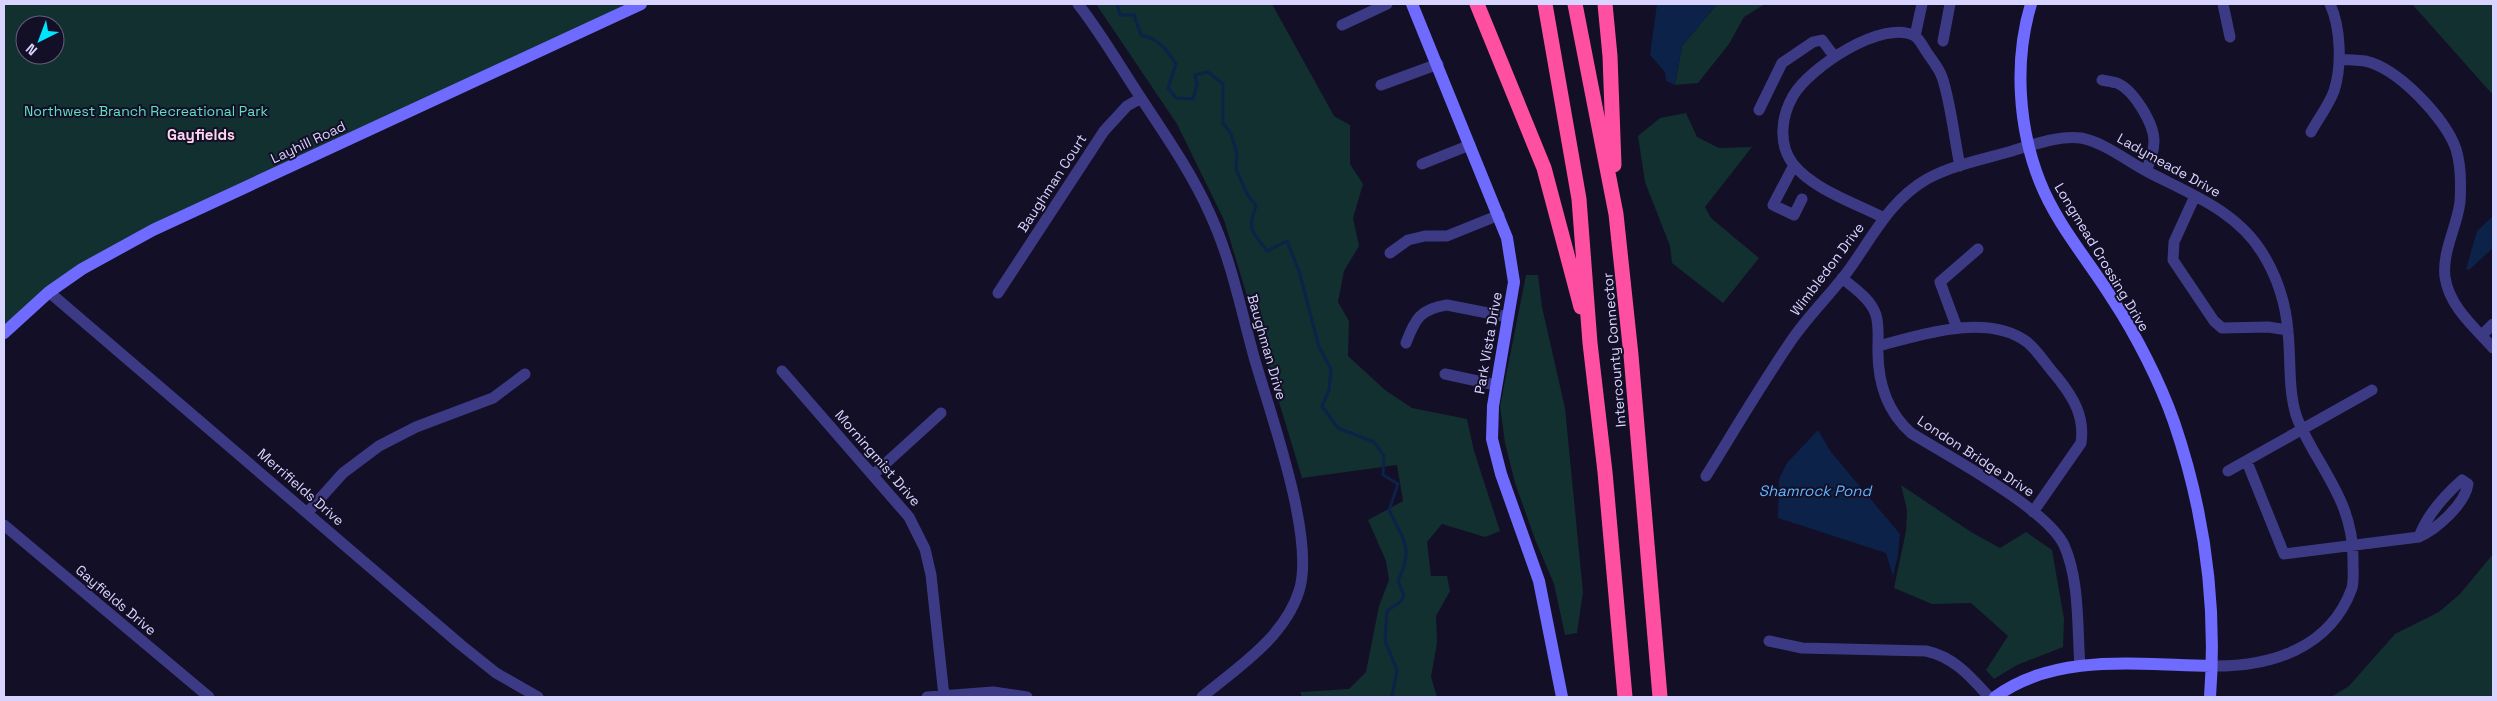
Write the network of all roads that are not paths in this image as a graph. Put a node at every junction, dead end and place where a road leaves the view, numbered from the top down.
1 (641, 4) edge
2 (1078, 4) edge
3 (1387, 4) edge
4 (1412, 4) edge
5 (1477, 4) edge
6 (1545, 4) edge
7 (1575, 4) edge
8 (1604, 4) edge
9 (1922, 4) edge
10 (1950, 4) edge
11 (2031, 4) edge
12 (2223, 4) edge
13 (2330, 4) edge
14 (1342, 25) dead end
15 (1914, 36) junction
16 (2230, 37) dead end
17 (1943, 41) dead end
18 (1834, 56) junction
19 (2338, 59) junction
20 (1438, 64) junction
21 (2102, 80) dead end
22 (1381, 85) dead end
23 (1141, 98) junction
24 (1759, 110) dead end
25 (2311, 132) dead end
26 (1470, 145) junction
27 (2028, 146) junction
28 (1422, 164) dead end
29 (1794, 165) junction
30 (1960, 166) junction
31 (2146, 171) junction
32 (2194, 196) junction
33 (1802, 199) dead end
34 (1616, 214) junction
35 (1499, 215) junction
36 (1884, 218) junction
37 (1978, 249) dead end
38 (1390, 254) dead end
39 (1842, 278) junction
40 (49, 292) junction
41 (998, 293) dead end
42 (1508, 317) junction
43 (2493, 324) edge
44 (1957, 328) junction
45 (2288, 330) junction
46 (4, 333) edge
47 (2482, 335) junction
48 (1406, 343) dead end
49 (1590, 343) junction
50 (1878, 346) junction
51 (2493, 348) edge
52 (782, 371) dead end
53 (525, 374) dead end
54 (1445, 374) dead end
55 (1496, 385) junction
56 (2372, 390) dead end
57 (942, 413) dead end
58 (2302, 430) junction
59 (2247, 462) junction
60 (2228, 471) dead end
61 (874, 474) junction
62 (1706, 476) dead end
63 (308, 512) junction
64 (2033, 512) junction
65 (4, 525) edge
66 (2419, 537) junction
67 (2354, 544) junction
68 (1769, 641) dead end
69 (2080, 666) junction
70 (2211, 666) junction
71 (944, 696) junction
72 (209, 697) edge
73 (538, 697) edge
74 (927, 697) edge
75 (1028, 697) edge
76 (1202, 697) edge
77 (1562, 697) edge
78 (1625, 697) edge
79 (1660, 697) edge
80 (1988, 697) edge
81 (1995, 697) edge
82 (2210, 697) edge

1 - 40 street, Layhill Road
2 - 23 street, Baughman Drive
3 - 14 street
4 - 20 street, Park Vista Drive
5 - 49 highway
6 - 49 highway, Intercounty Connector
7 - 34 highway, Intercounty Connector
8 - 34 highway
9 - 15 street
10 - 17 street
11 - 27 street, Longmead Crossing Drive
12 - 16 street
13 - 19 street
15 - 18 street
15 - 30 street
18 - 24 street
18 - 29 street
19 - 25 street
19 - 47 street
20 - 22 street
20 - 26 street, Park Vista Drive
21 - 31 street
23 - 41 street, Baughman Court
23 - 76 street, Baughman Drive
26 - 28 street
26 - 35 street, Park Vista Drive
27 - 30 street, Wimbledon Drive
27 - 31 street, Ladymeade Drive
27 - 70 street, Longmead Crossing Drive
29 - 33 street
29 - 36 street
30 - 36 street, Wimbledon Drive
31 - 32 street, Ladymeade Drive
32 - 45 street, Ladymeade Drive
32 - 45 street
34 - 79 highway, Intercounty Connector
35 - 38 street
35 - 42 street, Park Vista Drive
36 - 39 street, Wimbledon Drive
37 - 44 street
39 - 50 street, London Bridge Drive
39 - 62 street, Wimbledon Drive
40 - 46 street, Layhill Road
40 - 63 street, Merrifields Drive
42 - 48 street
42 - 55 street, Park Vista Drive
43 - 47 street
44 - 50 street
44 - 64 street
45 - 58 street, Ladymeade Drive
47 - 51 street
49 - 78 highway, Intercounty Connector
50 - 64 street, London Bridge Drive
52 - 61 street, Morningmist Drive
53 - 63 street
54 - 55 street
55 - 77 street, Park Vista Drive
56 - 58 street
57 - 61 street
58 - 59 street
58 - 67 street, Ladymeade Drive
59 - 60 street
59 - 67 street
61 - 71 street, Morningmist Drive
63 - 73 street, Merrifields Drive
64 - 69 street, London Bridge Drive
65 - 72 street, Gayfields Drive
66 - 66 street
66 - 67 street
67 - 70 street, Ladymeade Drive
68 - 80 street
69 - 70 street
69 - 81 street
70 - 82 street, Longmead Crossing Drive
71 - 74 street
71 - 75 street

